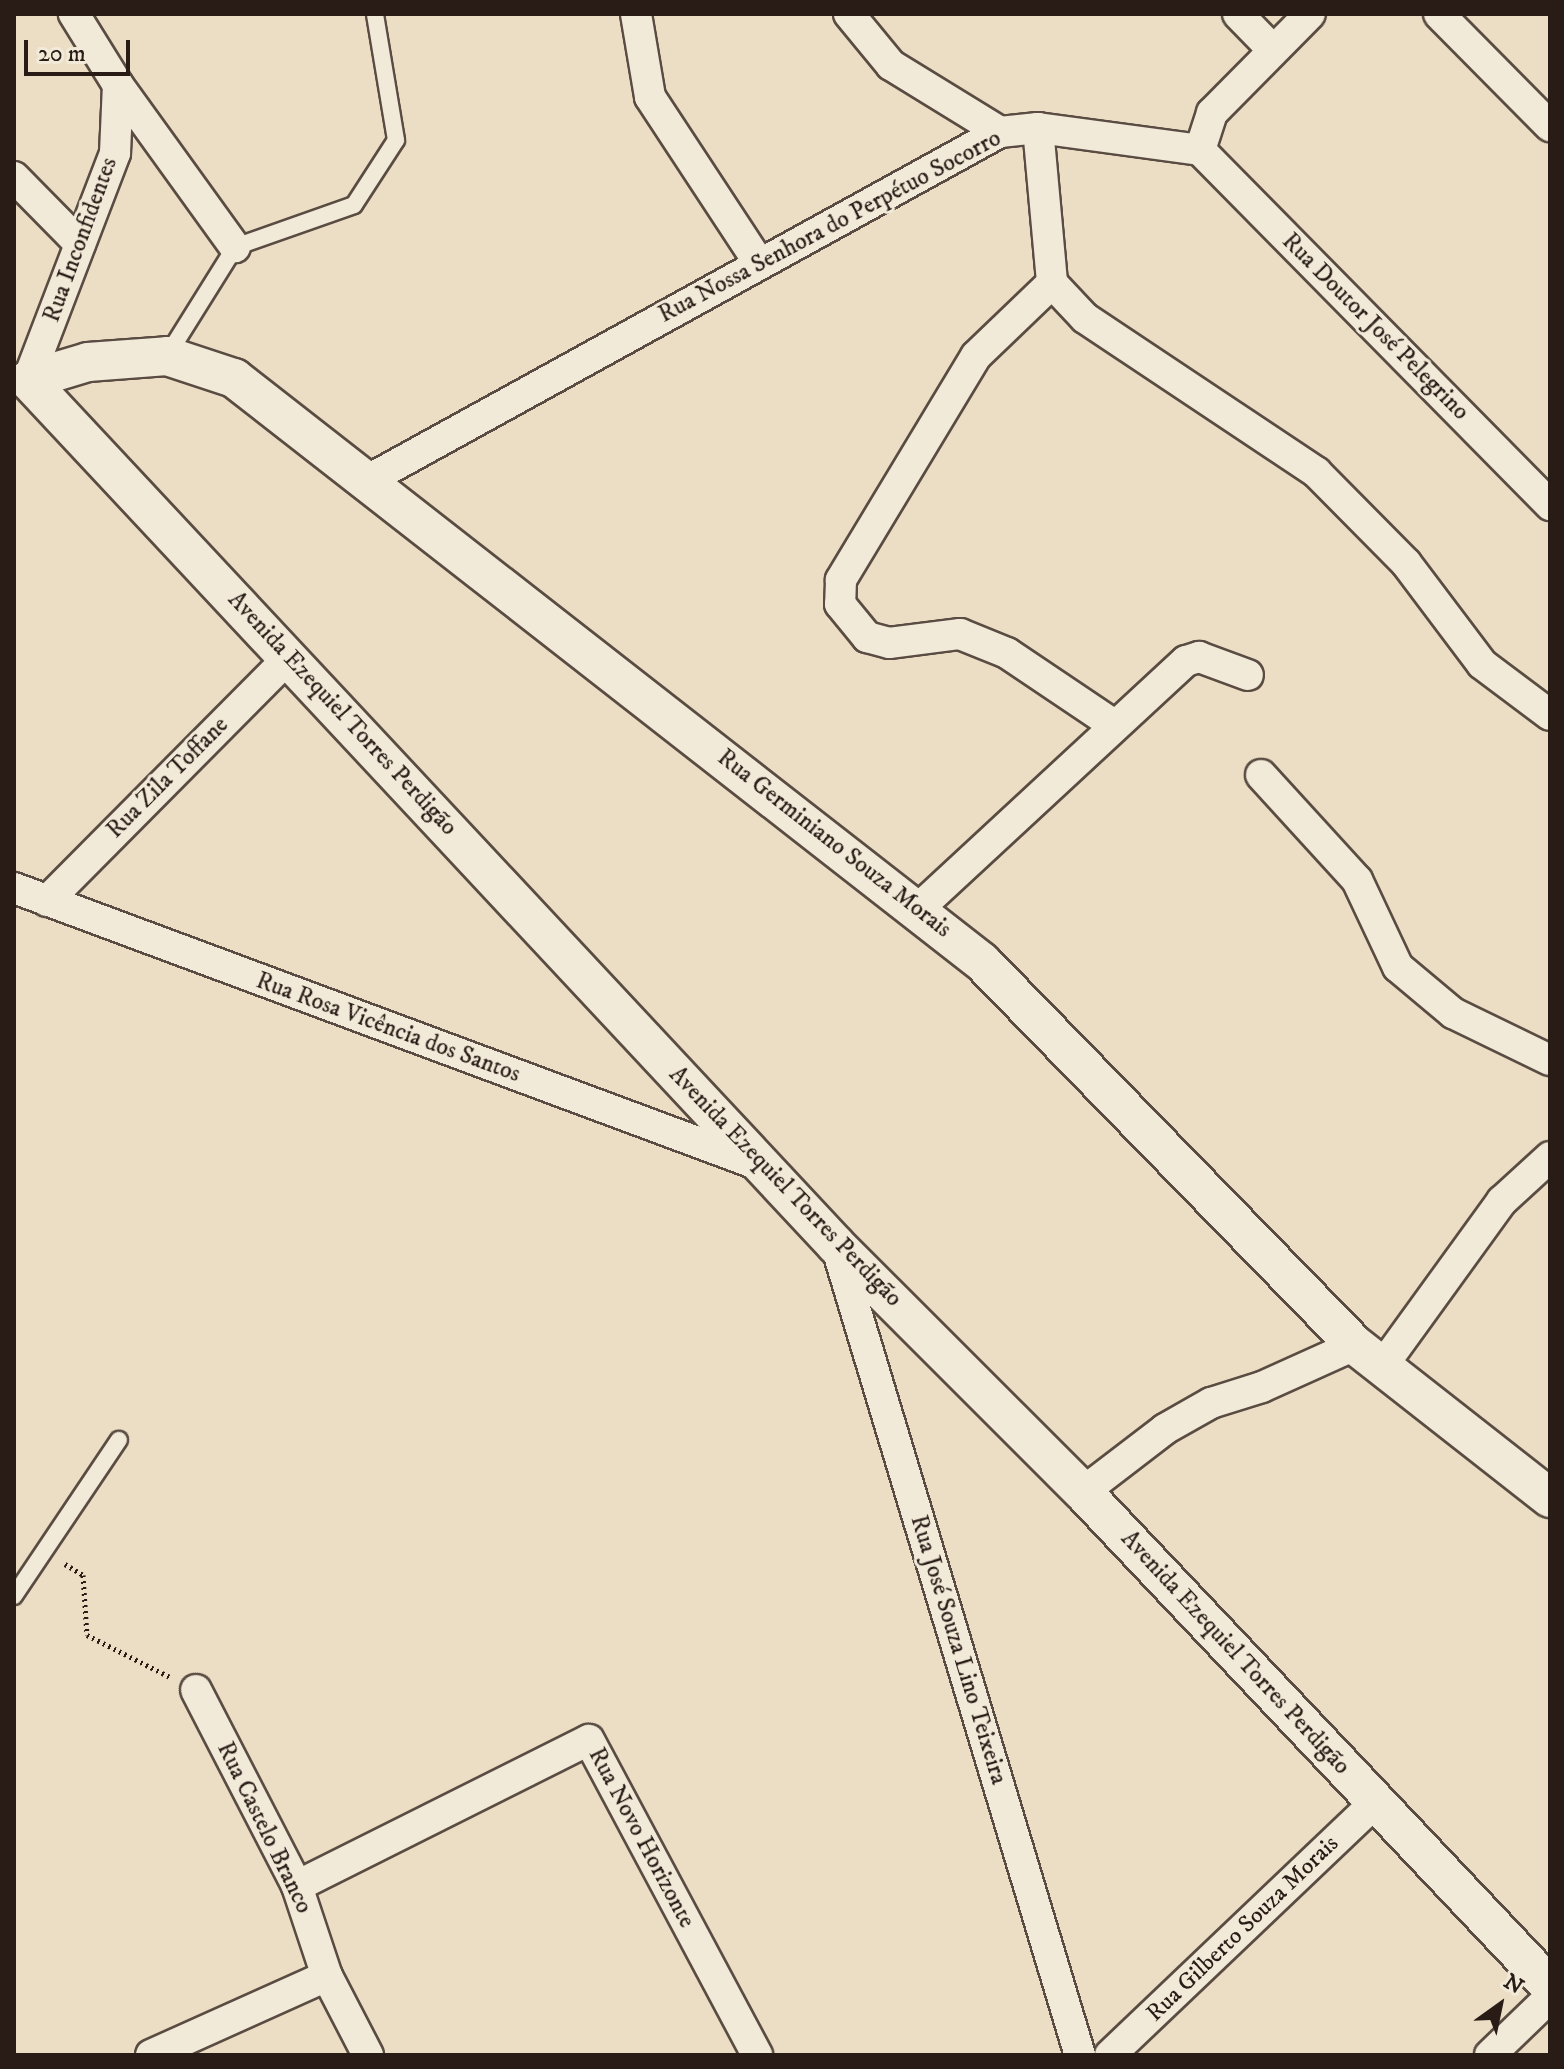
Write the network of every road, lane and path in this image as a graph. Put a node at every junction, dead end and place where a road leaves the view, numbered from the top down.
1 (74, 14) edge
2 (375, 14) edge
3 (636, 14) edge
4 (849, 14) edge
5 (1238, 14) edge
6 (1310, 14) edge
7 (1439, 14) edge
8 (1273, 50) junction
9 (118, 85) junction
10 (1550, 126) edge
11 (1038, 128) junction
12 (1000, 132) junction
13 (1200, 150) junction
14 (14, 177) edge
15 (80, 244) junction
16 (235, 247) junction
17 (759, 263) junction
18 (1052, 283) junction
19 (167, 356) junction
20 (21, 395) edge
21 (370, 479) junction
22 (1550, 505) edge
23 (290, 656) junction
24 (1248, 675) dead end
25 (1550, 715) edge
26 (1114, 725) junction
27 (1261, 775) dead end
28 (14, 888) edge
29 (47, 901) junction
30 (918, 909) junction
31 (1550, 1060) edge
32 (1550, 1157) edge
33 (763, 1167) junction
34 (836, 1245) junction
35 (1368, 1356) junction
36 (119, 1440) dead end
37 (1083, 1492) junction
38 (1550, 1498) edge
39 (44, 1552) junction
40 (14, 1596) edge
41 (196, 1690) joint
42 (1376, 1802) junction
43 (297, 1886) junction
44 (327, 1976) junction
45 (1550, 1986) edge
46 (1550, 1997) edge
47 (151, 2055) edge
48 (368, 2055) edge
49 (757, 2055) edge
50 (1080, 2055) edge
51 (1110, 2055) edge
52 (1490, 2055) edge

1 - 9 street
2 - 16 lane
3 - 17 street
4 - 12 street
5 - 8 street
6 - 8 street
7 - 10 street
8 - 13 street
9 - 15 street, Rua Inconfidentes
9 - 16 street
11 - 12 street, Rua Nossa Senhora do Perpétuo Socorro
11 - 13 street, Rua Nossa Senhora do Perpétuo Socorro
11 - 18 street
12 - 17 street, Rua Nossa Senhora do Perpétuo Socorro
13 - 22 street, Rua Doutor José Pelegrino
14 - 15 street
15 - 20 street, Rua Inconfidentes
16 - 19 lane
17 - 21 street, Rua Nossa Senhora do Perpétuo Socorro
18 - 25 street
18 - 26 street
19 - 20 street, Rua Germiniano Souza Morais
19 - 21 street, Rua Germiniano Souza Morais
20 - 23 street, Avenida Ezequiel Torres Perdigão
21 - 30 street, Rua Germiniano Souza Morais
23 - 29 street, Rua Zila Toffane
23 - 33 street, Avenida Ezequiel Torres Perdigão
24 - 26 street
26 - 30 street
27 - 31 street
28 - 29 street, Rua Rosa Vicência dos Santos
29 - 33 street, Rua Rosa Vicência dos Santos
30 - 35 street, Rua Germiniano Souza Morais
32 - 35 street
33 - 34 street, Avenida Ezequiel Torres Perdigão
34 - 37 street, Avenida Ezequiel Torres Perdigão
34 - 50 street, Rua José Souza Lino Teixeira
35 - 37 street
35 - 38 street, Rua Germiniano Souza Morais
36 - 39 lane
37 - 42 street, Avenida Ezequiel Torres Perdigão
39 - 40 lane
39 - 41 path
41 - 43 street, Rua Castelo Branco
42 - 45 street, Avenida Ezequiel Torres Perdigão
42 - 51 street, Rua Gilberto Souza Morais
43 - 44 street, Rua Castelo Branco
43 - 49 street, Rua Novo Horizonte
44 - 47 street
44 - 48 street, Rua Castelo Branco
46 - 52 street

